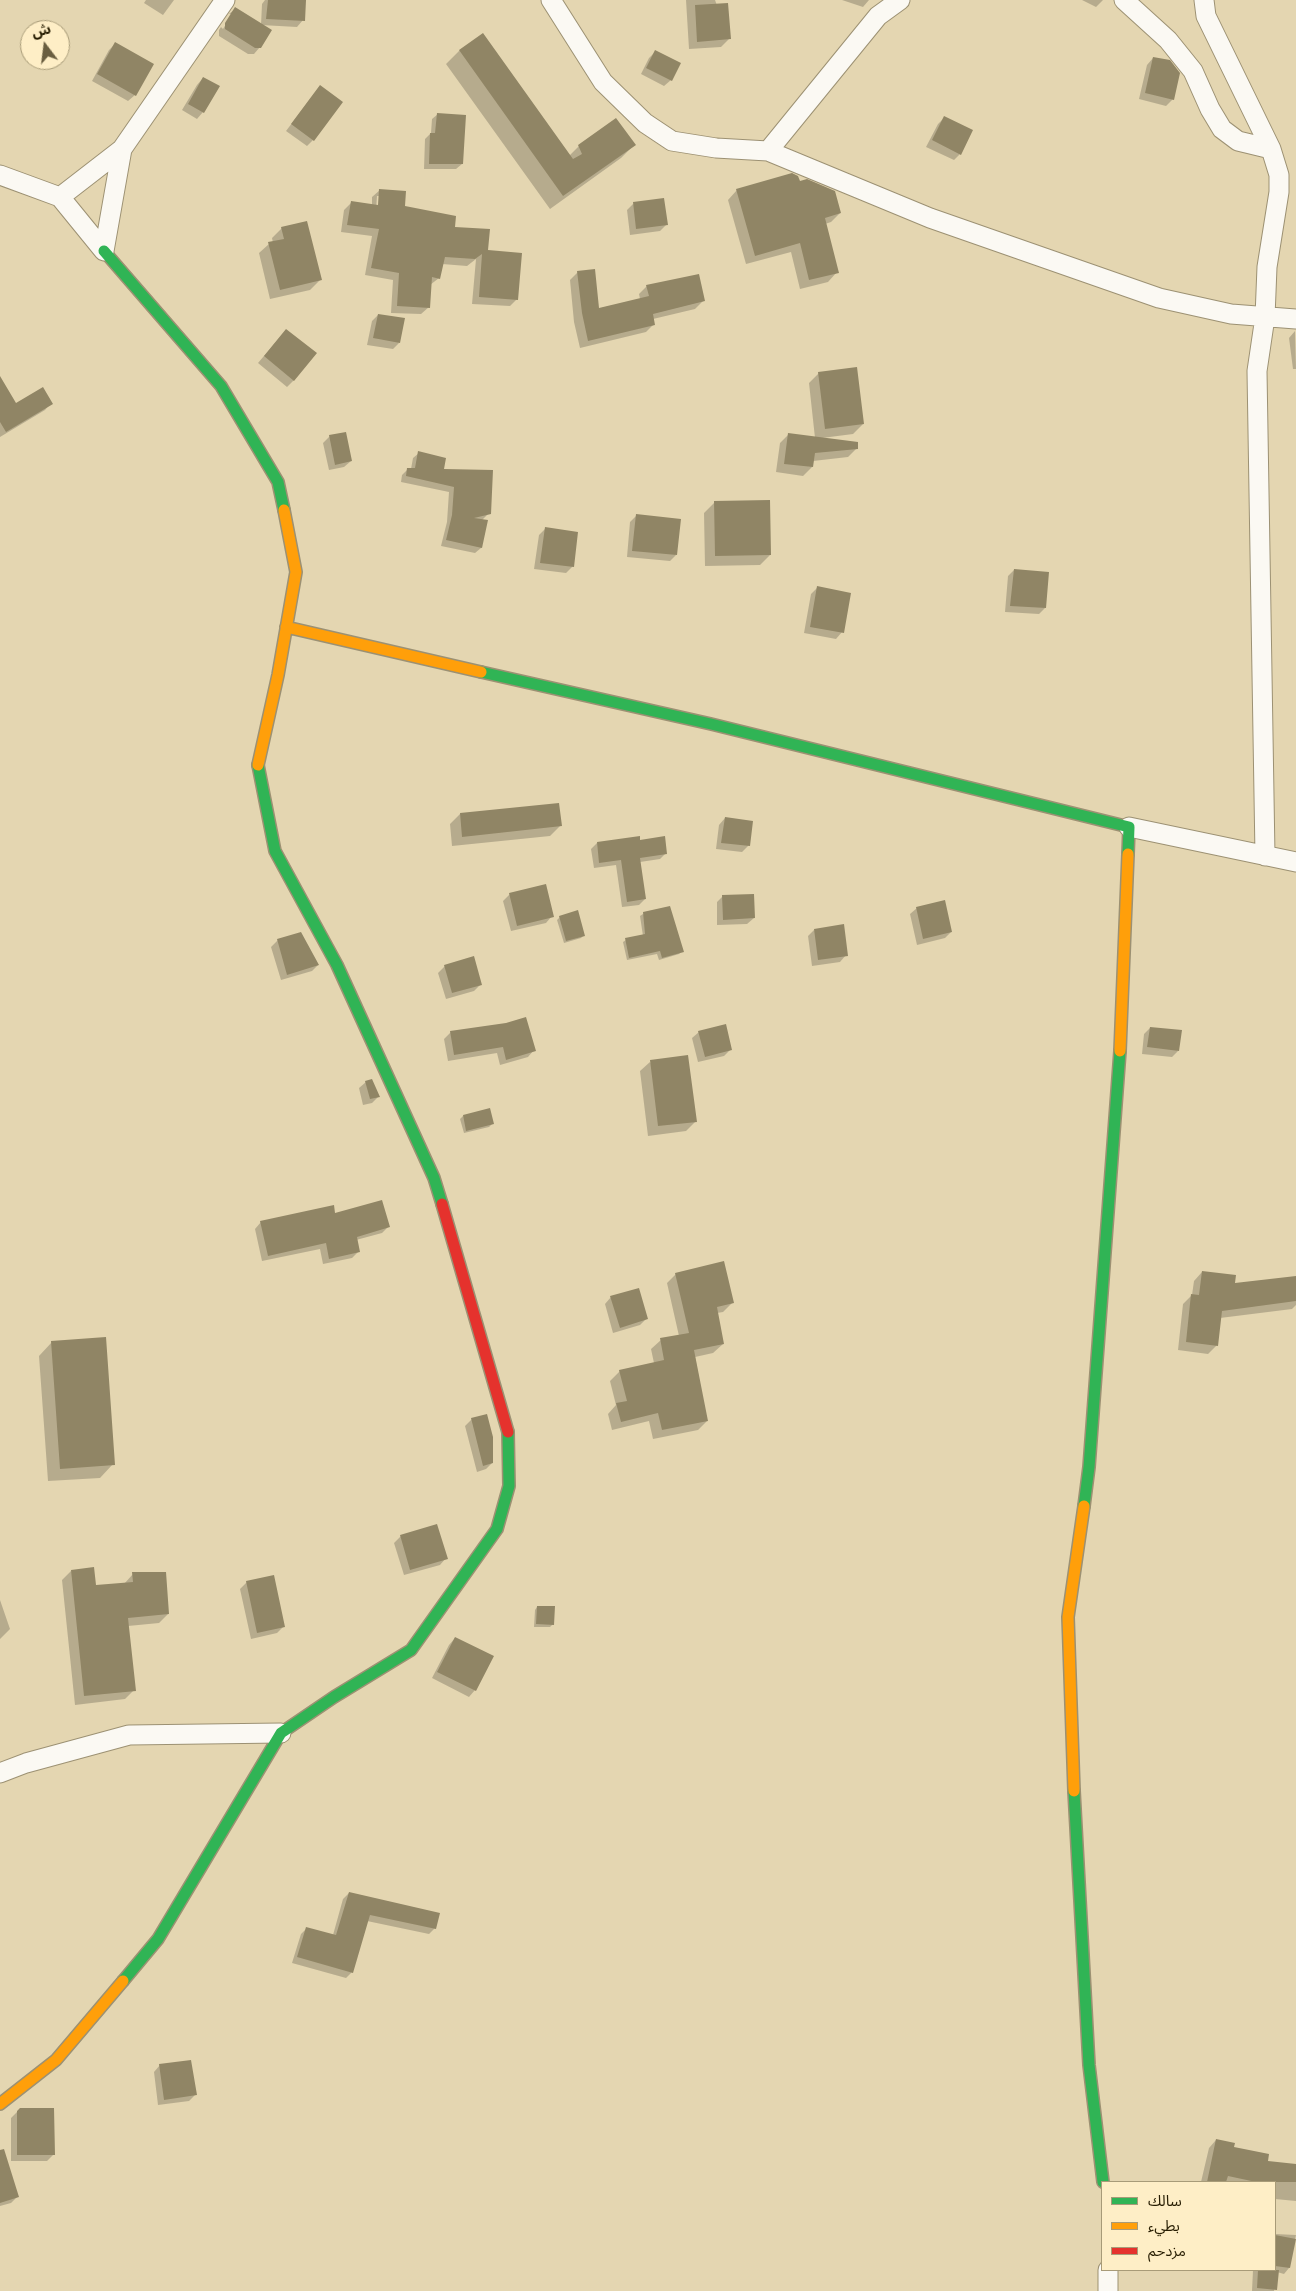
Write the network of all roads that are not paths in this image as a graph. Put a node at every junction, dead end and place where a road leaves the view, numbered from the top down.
1 (225, 0) edge
2 (551, 0) edge
3 (900, 0) edge
4 (1124, 0) edge
5 (1204, 0) edge
6 (122, 149) junction
7 (1271, 149) junction
8 (768, 151) junction
9 (0, 175) edge
10 (60, 197) junction
11 (104, 251) junction
12 (1265, 317) junction
13 (1296, 319) edge
14 (286, 627) junction
15 (1129, 826) junction
16 (1265, 856) junction
17 (1296, 862) edge
18 (281, 1733) junction
19 (0, 1773) edge
20 (0, 2104) edge
21 (1103, 2181) edge
22 (1108, 2271) edge
23 (1108, 2291) edge

1 - 6 street
2 - 8 street
3 - 8 street
4 - 7 street
5 - 7 street
6 - 10 street
6 - 11 street
7 - 12 street
8 - 12 street
9 - 10 street
10 - 11 street
11 - 14 street
12 - 13 street
12 - 16 street
14 - 15 street
14 - 18 street
15 - 16 street
15 - 21 street
16 - 17 street
18 - 19 street
18 - 20 street
22 - 23 street

